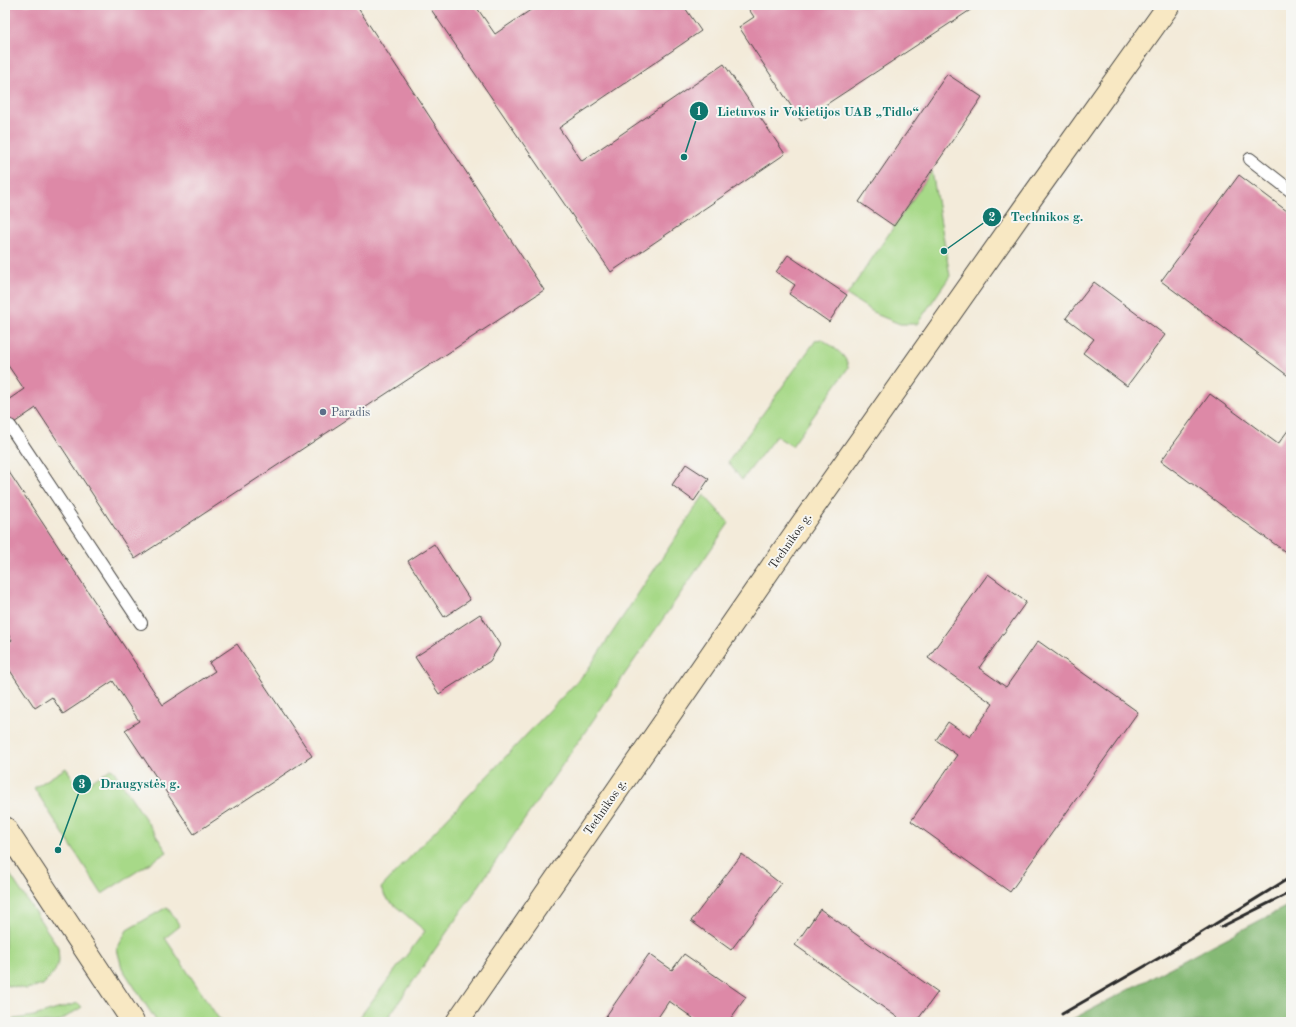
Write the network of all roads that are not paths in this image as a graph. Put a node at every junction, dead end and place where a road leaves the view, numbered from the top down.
1 (1169, 5) edge
2 (1250, 159) dead end
3 (1291, 191) edge
4 (10, 426) dead end
5 (141, 623) dead end
6 (5, 828) edge
7 (133, 1022) edge
8 (457, 1022) edge

1 - 8 street, Technikos g.
2 - 3 lane
4 - 5 lane
6 - 7 street

